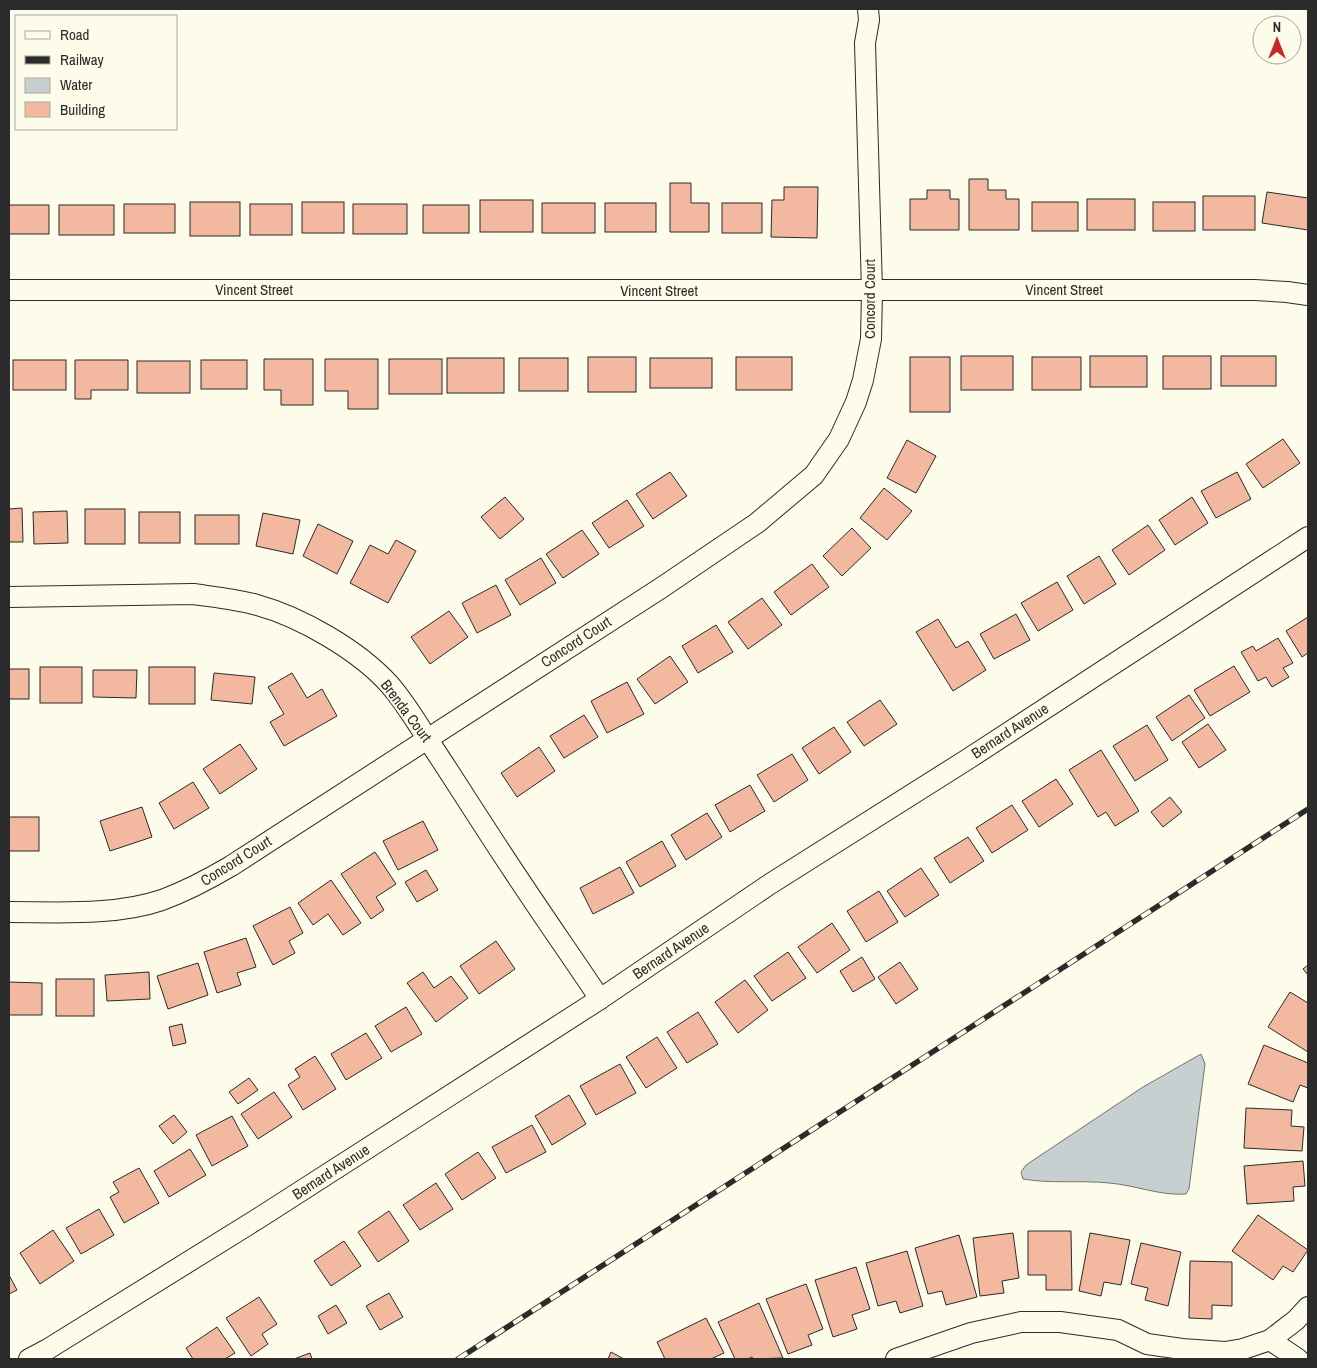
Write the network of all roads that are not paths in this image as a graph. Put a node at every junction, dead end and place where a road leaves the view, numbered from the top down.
1 (868, 9) edge
2 (9, 290) edge
3 (872, 291) junction
4 (1308, 296) edge
5 (1308, 537) edge
6 (9, 597) edge
7 (427, 738) junction
8 (9, 912) edge
9 (600, 999) junction
10 (1308, 1307) edge
11 (1270, 1340) junction
12 (29, 1359) edge
13 (896, 1359) edge
14 (1298, 1359) edge

1 - 3 street, Concord Court
2 - 3 street, Vincent Street
3 - 4 street, Vincent Street
3 - 7 street, Concord Court
5 - 9 street, Bernard Avenue
6 - 7 street, Brenda Court
7 - 8 street, Concord Court
7 - 9 street, Brenda Court
9 - 12 street, Bernard Avenue
10 - 11 street
11 - 13 street
11 - 14 street

